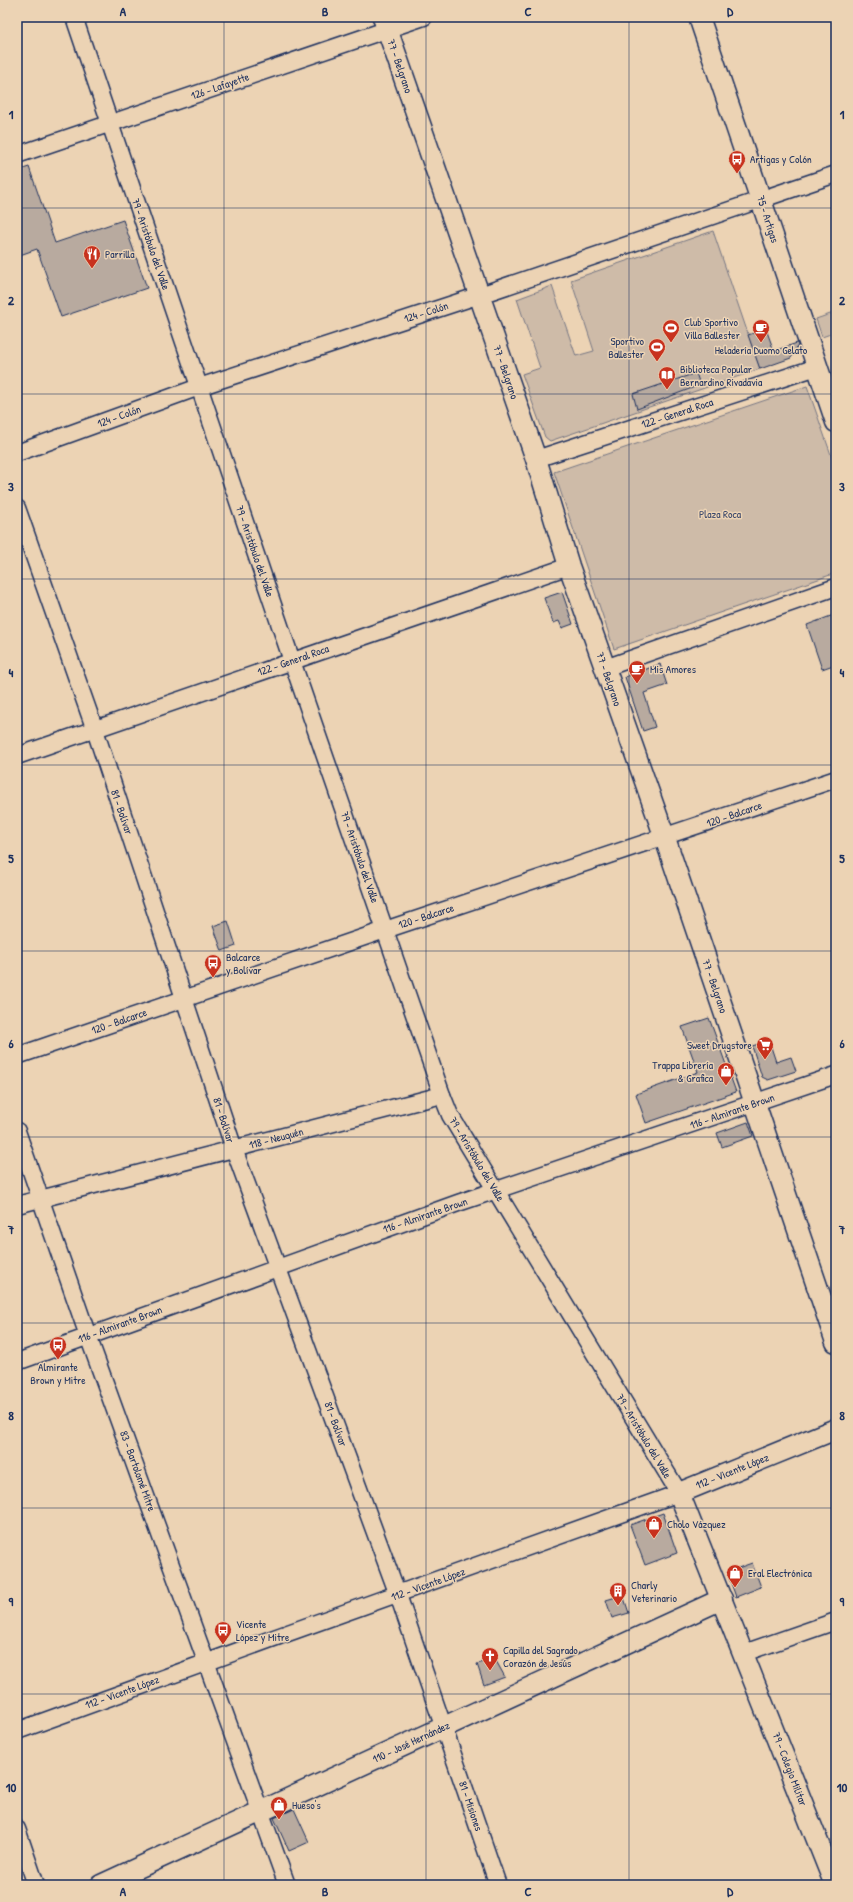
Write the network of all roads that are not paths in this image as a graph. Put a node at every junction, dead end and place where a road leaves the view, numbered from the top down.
1 (74, 17) edge
2 (424, 17) edge
3 (699, 17) edge
4 (385, 23) edge
5 (110, 123) junction
6 (17, 155) edge
7 (836, 174) edge
8 (761, 200) junction
9 (480, 295) junction
10 (817, 367) junction
11 (199, 387) junction
12 (836, 422) edge
13 (17, 453) edge
14 (536, 459) junction
15 (17, 508) edge
16 (569, 566) junction
17 (836, 587) edge
18 (292, 661) junction
19 (605, 668) junction
20 (95, 730) junction
21 (17, 756) edge
22 (836, 779) edge
23 (665, 838) junction
24 (385, 930) junction
25 (185, 999) junction
26 (17, 1056) edge
27 (836, 1076) edge
28 (442, 1095) junction
29 (754, 1103) junction
30 (17, 1131) edge
31 (234, 1149) junction
32 (496, 1191) junction
33 (40, 1199) junction
34 (17, 1205) edge
35 (278, 1267) junction
36 (88, 1336) junction
37 (836, 1342) edge
38 (17, 1362) edge
39 (836, 1429) edge
40 (679, 1493) junction
41 (398, 1595) junction
42 (722, 1600) junction
43 (836, 1621) edge
44 (744, 1653) junction
45 (206, 1661) junction
46 (445, 1726) junction
47 (17, 1731) edge
48 (260, 1811) junction
49 (17, 1829) edge
50 (36, 1885) edge
51 (101, 1885) edge
52 (287, 1885) edge
53 (498, 1885) edge
54 (835, 1885) edge

1 - 5 street, 79 - Aristóbulo del Valle
2 - 4 street, 126 - Lafayette
3 - 8 street, 75 - Artigas
4 - 5 street, 126 - Lafayette
4 - 9 street, 77 - Belgrano
5 - 6 street, 126 - Lafayette
5 - 11 street, 79 - Aristóbulo del Valle
7 - 8 street, 124 - Colón
8 - 9 street, 124 - Colón
8 - 10 street, 75 - Artigas
9 - 11 street, 124 - Colón
9 - 14 street, 77 - Belgrano
10 - 12 street, 75 - Artigas
10 - 14 street, 122 - General Roca
11 - 13 street, 124 - Colón
11 - 18 street, 79 - Aristóbulo del Valle
14 - 16 street, 77 - Belgrano
15 - 20 street, 81 - Bolívar
16 - 18 street, 122 - General Roca
16 - 19 street, 77 - Belgrano
17 - 19 street
18 - 20 street, 122 - General Roca
18 - 24 street, 79 - Aristóbulo del Valle
19 - 23 street, 77 - Belgrano
20 - 21 street, 122 - General Roca
20 - 25 street, 81 - Bolívar
22 - 23 street, 120 - Balcarce
23 - 24 street, 120 - Balcarce
23 - 29 street, 77 - Belgrano
24 - 25 street, 120 - Balcarce
24 - 28 street, 79 - Aristóbulo del Valle
25 - 26 street, 120 - Balcarce
25 - 31 street, 81 - Bolívar
27 - 29 street, 116 - Almirante Brown
28 - 31 street, 118 - Neuquén
28 - 32 street, 79 - Aristóbulo del Valle
29 - 32 street, 116 - Almirante Brown
29 - 37 street, 77 - Belgrano
30 - 33 street, 83 - Bartolomé Mitre
31 - 33 street, 118 - Neuquén
31 - 35 street, 81 - Bolívar
32 - 35 street, 116 - Almirante Brown
32 - 40 street, 79 - Aristóbulo del Valle
33 - 34 street, 118 - Neuquén
33 - 36 street, 83 - Bartolomé Mitre
35 - 36 street, 116 - Almirante Brown
35 - 41 street, 81 - Bolívar
36 - 38 street, 116 - Almirante Brown
36 - 45 street, 83 - Bartolomé Mitre
39 - 40 street, 112 - Vicente López
40 - 41 street, 112 - Vicente López
40 - 42 street, 79 - Aristóbulo del Valle
41 - 45 street, 112 - Vicente López
41 - 46 street, 81 - Bolívar
42 - 44 street, 79 - Aristóbulo del Valle
42 - 46 street, 110 - José Hernández
43 - 44 street
44 - 54 street, 79 - Colegio Militar
45 - 47 street, 112 - Vicente López
45 - 48 street, 83 - Bartolomé Mitre
46 - 48 street, 110 - José Hernández
46 - 53 street, 81 - Misiones
48 - 51 street, 110 - José Hernández
48 - 52 street, 83 - Bartolomé Mitre
49 - 50 street

